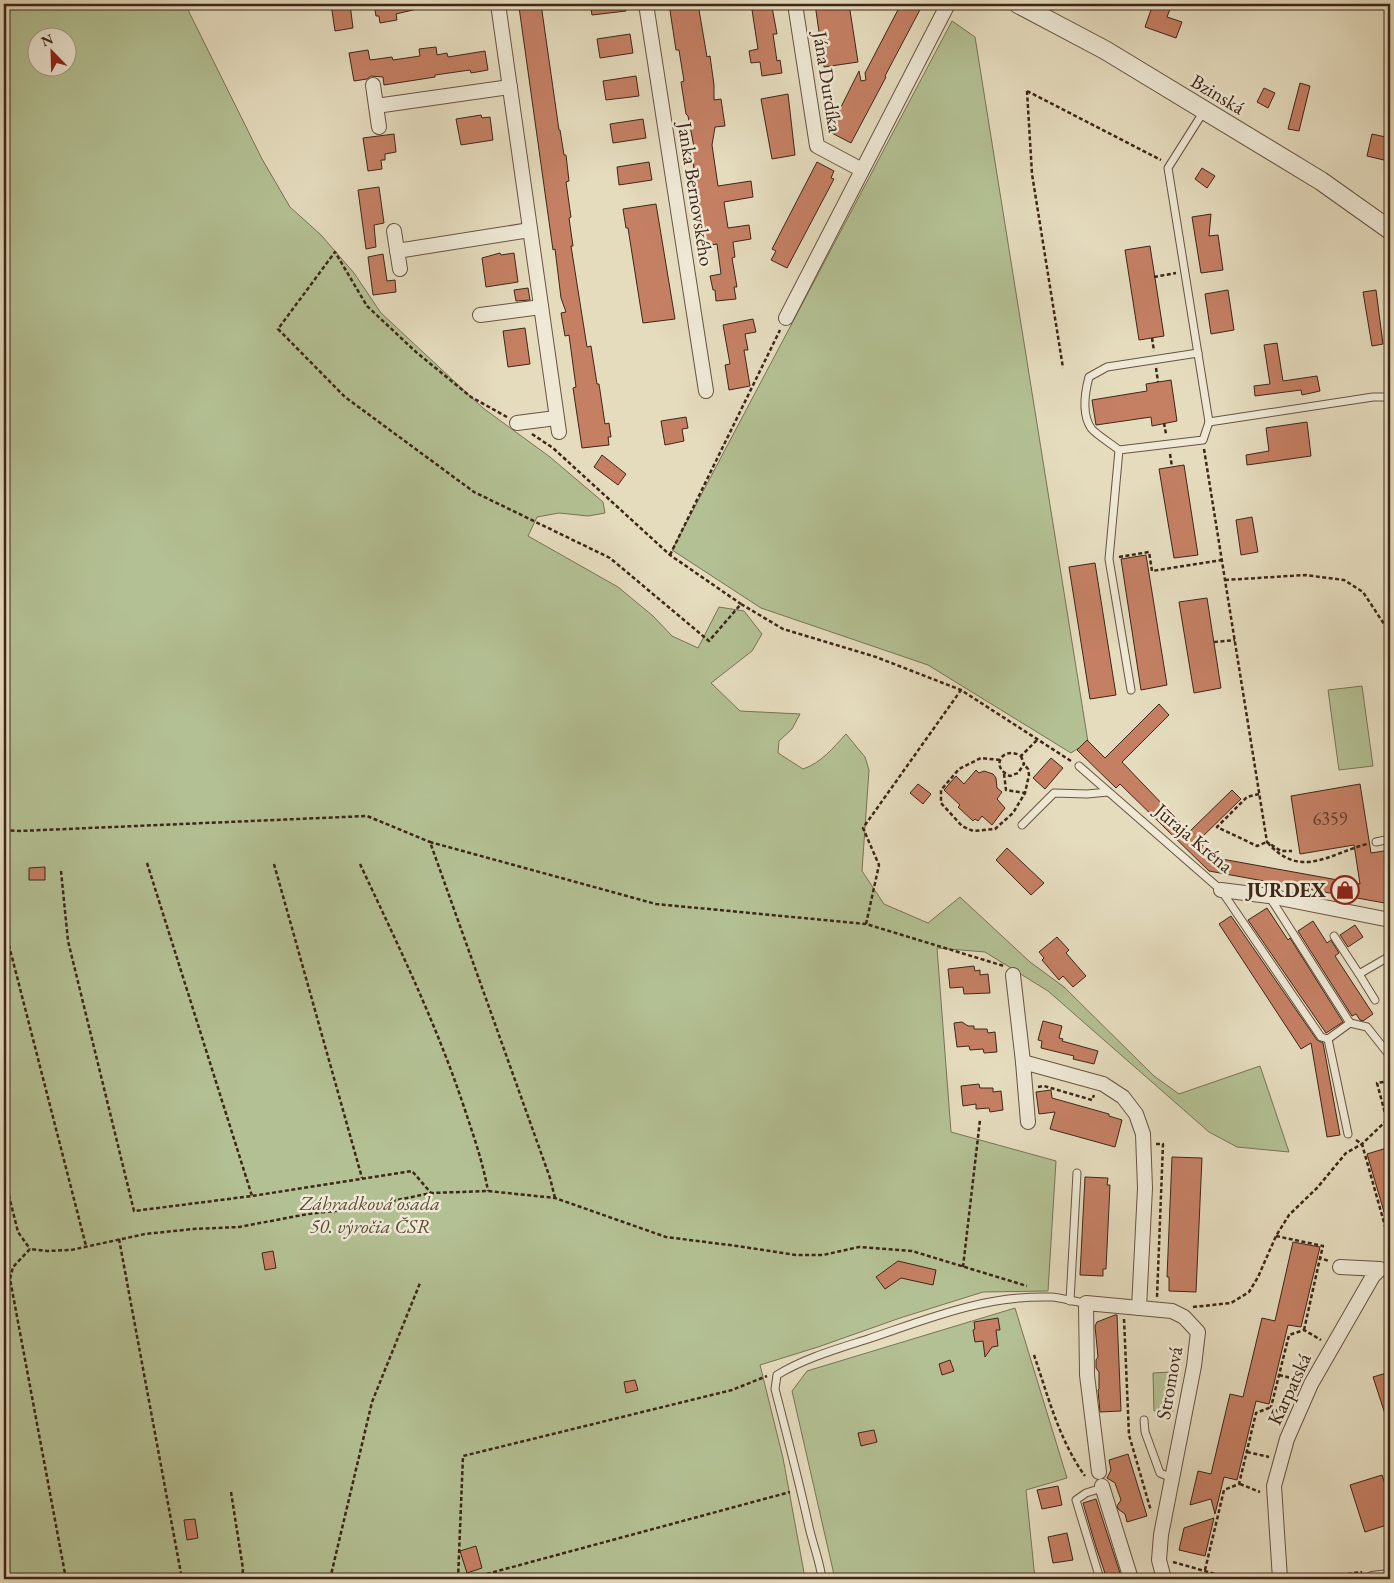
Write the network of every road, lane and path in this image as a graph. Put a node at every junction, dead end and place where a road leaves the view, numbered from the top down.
1 (498, 4) edge
2 (646, 4) edge
3 (795, 4) edge
4 (948, 4) edge
5 (1018, 4) edge
6 (373, 85) dead end
7 (510, 87) junction
8 (376, 106) junction
9 (1204, 110) junction
10 (379, 127) dead end
11 (1170, 164) junction
12 (862, 170) junction
13 (530, 230) junction
14 (1390, 230) edge
15 (394, 231) dead end
16 (397, 251) junction
17 (400, 269) dead end
18 (1185, 271) junction
19 (1154, 277) dead end
20 (541, 307) junction
21 (480, 315) dead end
22 (786, 318) joint
23 (1198, 353) junction
24 (1063, 368) dead end
25 (706, 391) dead end
26 (1390, 397) edge
27 (556, 418) junction
28 (1209, 422) junction
29 (517, 423) junction
30 (559, 432) dead end
31 (1203, 440) junction
32 (1119, 450) junction
33 (670, 555) junction
34 (1109, 559) junction
35 (1222, 560) junction
36 (1225, 580) junction
37 (741, 604) junction
38 (1390, 637) edge
39 (1235, 640) junction
40 (1214, 642) dead end
41 (961, 690) junction
42 (1131, 690) dead end
43 (1038, 740) junction
44 (1021, 756) junction
45 (1000, 760) junction
46 (1024, 764) junction
47 (1079, 766) joint
48 (1004, 774) junction
49 (1108, 792) junction
50 (1025, 793) junction
51 (1259, 794) junction
52 (1022, 824) dead end
53 (4, 830) edge
54 (1390, 839) edge
55 (430, 842) junction
56 (1267, 842) junction
57 (1376, 842) joint
58 (1292, 850) dead end
59 (147, 863) dead end
60 (274, 864) dead end
61 (360, 864) dead end
62 (61, 871) dead end
63 (1221, 890) junction
64 (1269, 896) junction
65 (1390, 920) edge
66 (866, 924) junction
67 (4, 926) edge
68 (1334, 936) dead end
69 (1390, 956) edge
70 (1359, 974) junction
71 (1013, 975) joint
72 (1375, 1000) dead end
73 (1350, 1023) junction
74 (1328, 1039) junction
75 (1390, 1056) edge
76 (1022, 1062) junction
77 (1390, 1081) edge
78 (1025, 1087) junction
79 (1092, 1100) dead end
80 (1390, 1117) edge
81 (1386, 1119) junction
82 (980, 1120) dead end
83 (1028, 1122) dead end
84 (1390, 1132) edge
85 (1348, 1134) joint
86 (1362, 1144) junction
87 (1077, 1173) dead end
88 (4, 1176) edge
89 (362, 1178) junction
90 (488, 1191) junction
91 (431, 1193) junction
92 (252, 1196) junction
93 (555, 1198) junction
94 (1276, 1236) junction
95 (119, 1239) junction
96 (1390, 1244) edge
97 (86, 1246) junction
98 (30, 1249) junction
99 (1320, 1258) junction
100 (963, 1267) junction
101 (1340, 1267) joint
102 (420, 1283) dead end
103 (1054, 1297) junction
104 (1070, 1301) junction
105 (1086, 1303) junction
106 (1139, 1308) junction
107 (1184, 1317) junction
108 (1304, 1330) junction
109 (1326, 1344) dead end
110 (1034, 1355) dead end
111 (1279, 1375) junction
112 (763, 1377) dead end
113 (1306, 1381) dead end
114 (1271, 1407) junction
115 (1290, 1418) dead end
116 (1144, 1420) dead end
117 (1247, 1452) junction
118 (1275, 1458) dead end
119 (1390, 1464) edge
120 (1099, 1472) dead end
121 (1172, 1478) junction
122 (1390, 1482) edge
123 (1240, 1484) junction
124 (1101, 1488) junction
125 (231, 1492) dead end
126 (792, 1492) dead end
127 (1261, 1493) dead end
128 (1159, 1560) junction
129 (1205, 1570) junction
130 (1372, 1575) edge
131 (1388, 1578) edge
132 (66, 1579) edge
133 (182, 1579) edge
134 (242, 1579) edge
135 (330, 1579) edge
136 (458, 1579) edge
137 (468, 1579) edge
138 (822, 1579) edge
139 (1100, 1579) edge
140 (1131, 1579) edge
141 (1164, 1579) edge
142 (1233, 1579) edge
143 (1280, 1579) edge
144 (1309, 1579) edge

1 - 7 street
2 - 25 street, Janka Bernovského
3 - 12 street, Jána Durdíka
4 - 12 street
5 - 9 street, Bzinská
6 - 8 street
7 - 8 street
7 - 13 street
8 - 10 street
9 - 11 lane
9 - 14 street, Bzinská
11 - 18 lane
11 - 24 path
12 - 22 street
13 - 16 street
13 - 20 street
15 - 16 street
16 - 17 street
18 - 19 path
18 - 23 lane
20 - 21 street
20 - 27 street
22 - 33 path
23 - 28 lane
23 - 32 lane
26 - 28 lane
27 - 29 street
27 - 30 street
28 - 31 lane
29 - 33 path
29 - 37 path
31 - 32 lane
31 - 35 path
32 - 34 lane
33 - 37 path
34 - 35 path
34 - 42 lane
35 - 36 path
36 - 38 path
36 - 39 path
37 - 41 path
39 - 40 path
39 - 51 path
41 - 43 path
41 - 66 path
43 - 44 path
43 - 47 path
44 - 45 path
44 - 46 path
45 - 48 path
45 - 50 path
46 - 48 path
46 - 50 path
47 - 49 lane, Juraja Kréna
48 - 50 path
49 - 52 lane
49 - 63 lane, Juraja Kréna
51 - 56 path
51 - 56 path
53 - 55 path
54 - 57 lane
55 - 66 path
55 - 93 path
56 - 57 path
56 - 58 path
59 - 92 path
60 - 89 path
61 - 90 path
62 - 92 path
63 - 64 street, Juraja Kréna
63 - 74 lane
64 - 65 street, Juraja Kréna
64 - 73 lane
66 - 71 path
67 - 97 path
68 - 70 lane
69 - 70 lane
70 - 72 lane
71 - 76 street
73 - 74 lane
73 - 75 lane
74 - 85 lane
76 - 78 street
76 - 106 street
77 - 81 path
78 - 79 path
78 - 83 street
80 - 81 path
81 - 84 path
81 - 86 path
82 - 100 path
85 - 86 path
86 - 94 path
86 - 96 path
87 - 104 lane
88 - 98 path
89 - 91 path
89 - 92 path
90 - 91 path
90 - 93 path
91 - 95 path
93 - 100 path
94 - 99 path
94 - 107 path
95 - 97 path
95 - 133 path
97 - 98 path
98 - 132 path
99 - 101 path
99 - 108 path
100 - 103 path
101 - 143 street, Karpatská
102 - 135 path
103 - 104 lane
103 - 138 lane
104 - 105 lane
105 - 106 street
105 - 120 street
106 - 107 street
107 - 121 street, Stromová
108 - 109 path
108 - 111 path
110 - 124 path
111 - 113 path
111 - 114 path
112 - 136 path
114 - 115 path
114 - 117 path
116 - 121 lane
117 - 118 path
117 - 123 path
119 - 122 path
121 - 128 street, Stromová
123 - 127 path
123 - 129 path
124 - 139 lane
124 - 140 street
125 - 134 path
126 - 137 path
128 - 129 path
128 - 141 street, Stromová
129 - 142 path
130 - 131 street
130 - 144 path

